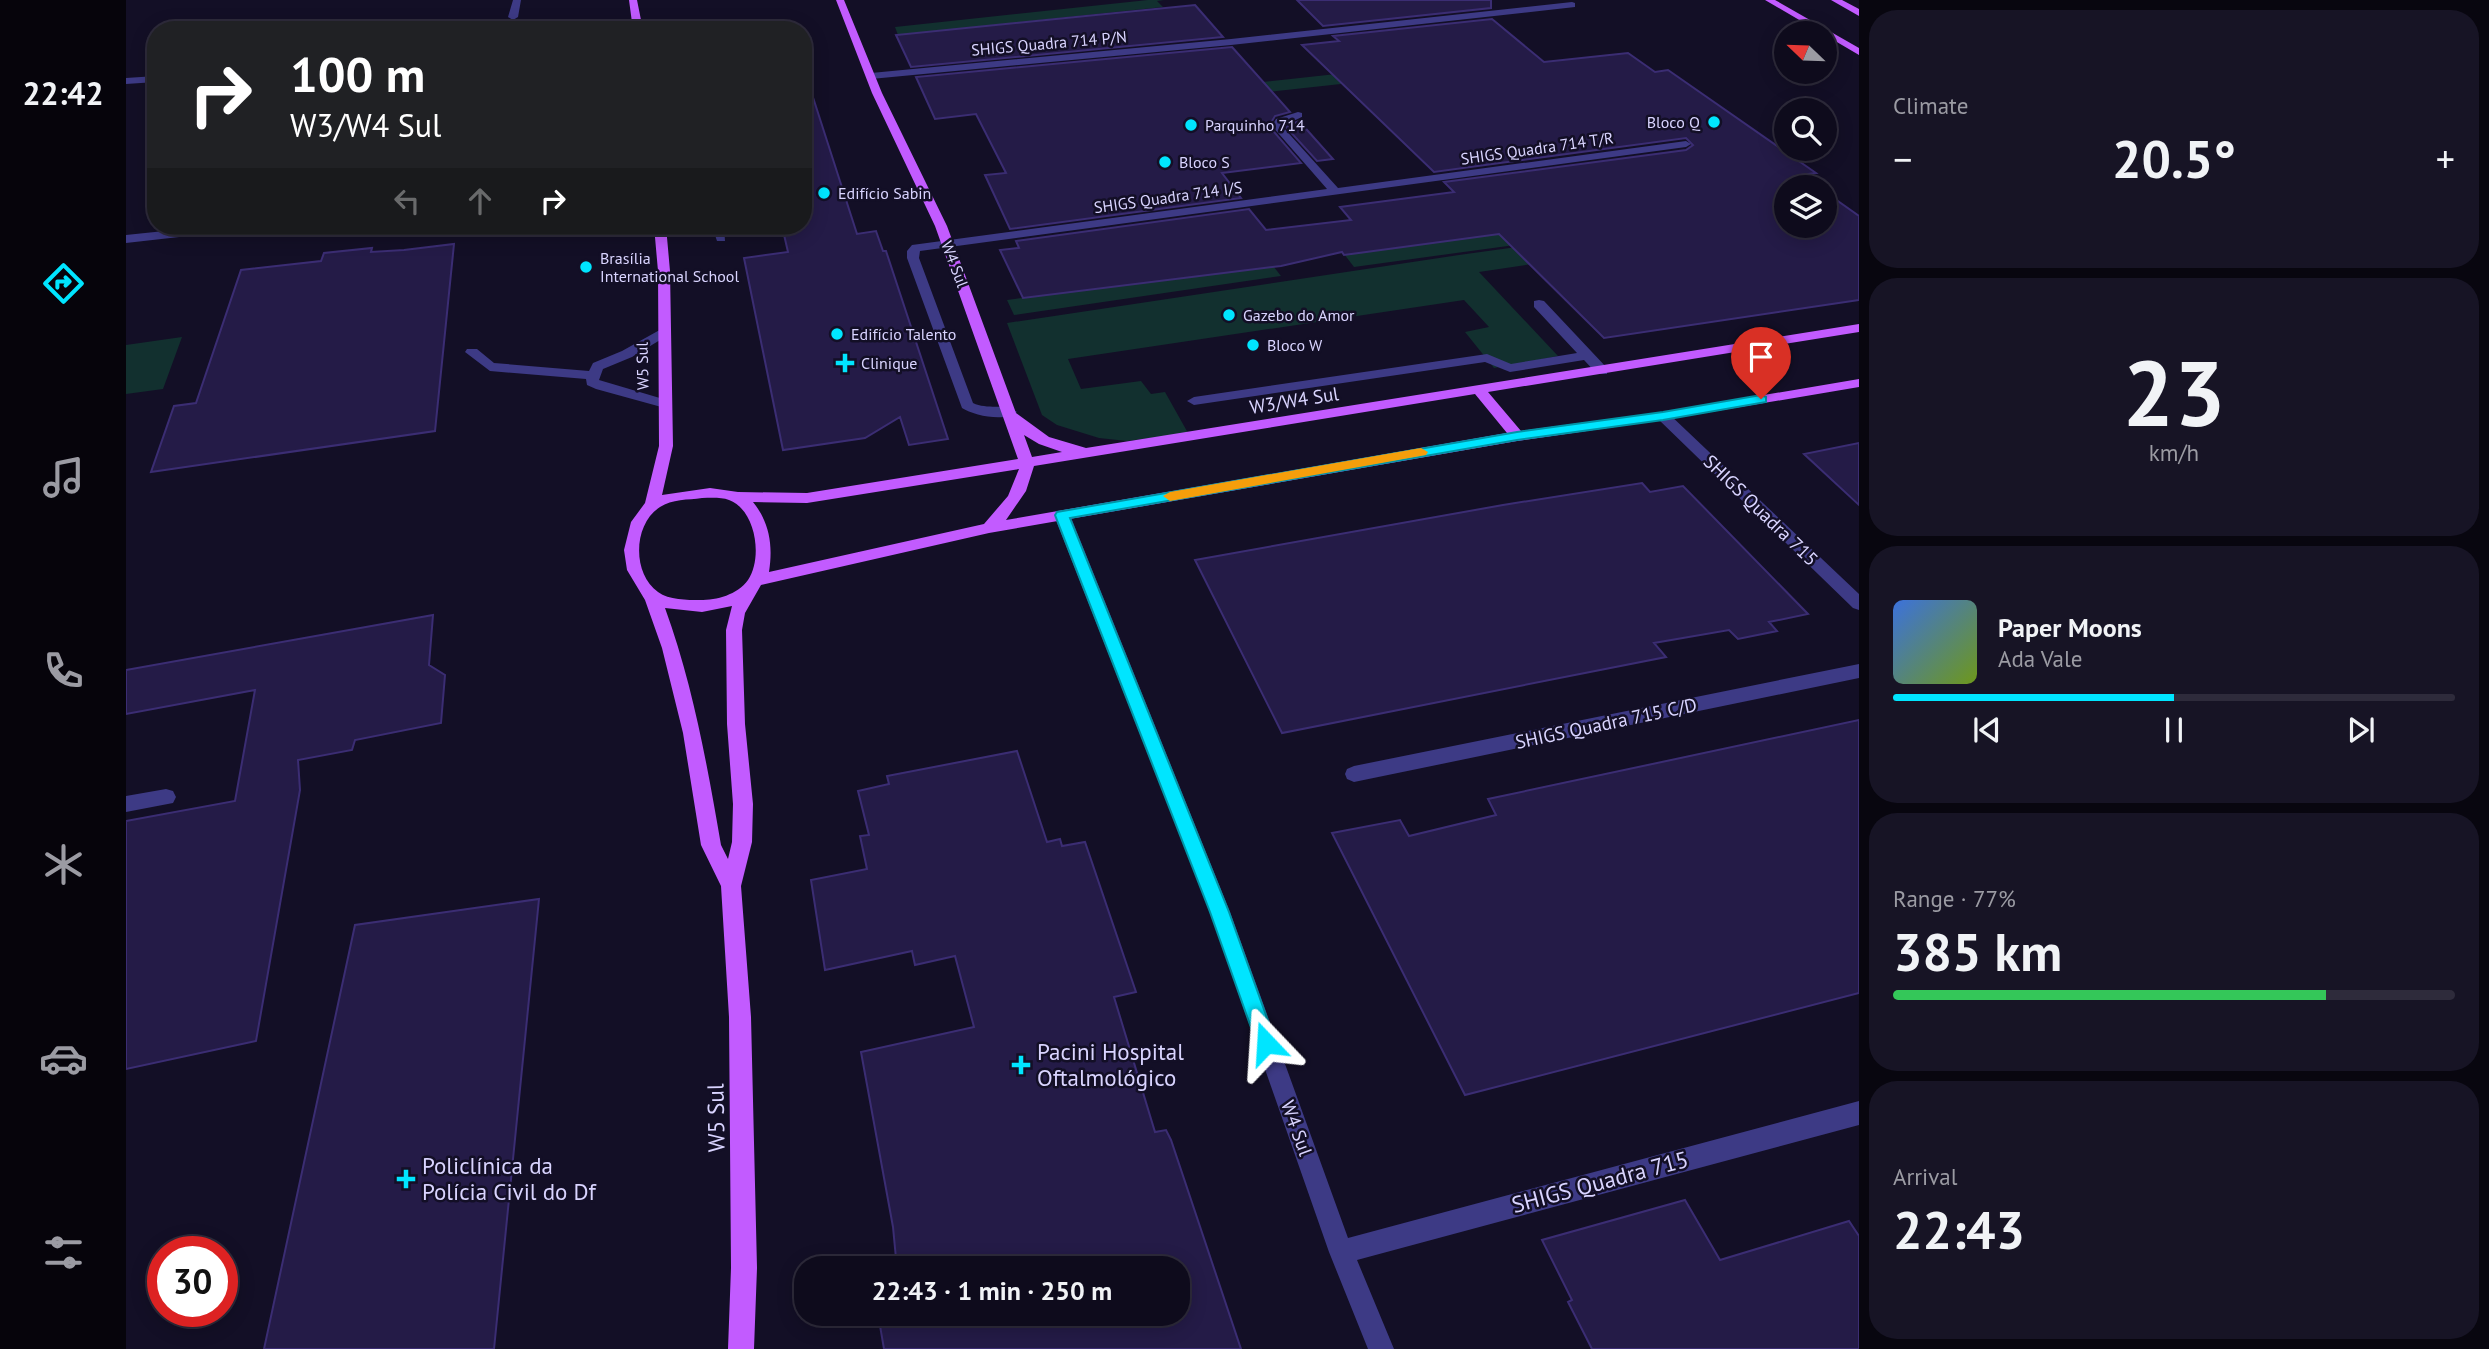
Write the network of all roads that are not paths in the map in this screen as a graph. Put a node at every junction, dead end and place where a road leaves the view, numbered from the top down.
1 (517, 0) edge
2 (633, 0) edge
3 (839, 0) edge
4 (1769, 0) edge
5 (1835, 0) edge
6 (1569, 2) edge
7 (1859, 13) edge
8 (513, 17) dead end
9 (636, 21) edge
10 (1859, 52) edge
11 (871, 76) junction
12 (147, 80) edge
13 (126, 81) edge
14 (1298, 115) dead end
15 (1686, 144) dead end
16 (1392, 183) joint
17 (1335, 191) junction
18 (161, 235) edge
19 (660, 235) edge
20 (126, 239) edge
21 (947, 243) junction
22 (1539, 304) dead end
23 (1859, 328) edge
24 (665, 331) junction
25 (472, 352) dead end
26 (1587, 355) junction
27 (1602, 371) junction
28 (593, 375) junction
29 (1859, 383) edge
30 (1478, 389) junction
31 (1194, 401) dead end
32 (666, 404) junction
33 (1010, 412) junction
34 (1663, 416) junction
35 (1517, 436) junction
36 (1095, 453) junction
37 (1027, 464) junction
38 (735, 497) junction
39 (652, 505) junction
40 (1062, 515) junction
41 (989, 528) junction
42 (753, 586) junction
43 (653, 599) junction
44 (1859, 604) edge
45 (1859, 671) edge
46 (1354, 774) dead end
47 (166, 797) dead end
48 (126, 804) edge
49 (731, 886) junction
50 (1859, 1113) edge
51 (1341, 1252) junction
52 (741, 1349) edge
53 (1381, 1349) edge

1 - 8 street
2 - 9 main road
3 - 11 main road, W4 Sul
4 - 10 main road
5 - 7 main road
6 - 11 street, SHIGS Quadra 714 P/N
11 - 21 main road, W4 Sul
12 - 13 street
14 - 17 street
15 - 16 street, SHIGS Quadra 714 T/R
16 - 17 street, SHIGS Quadra 714 I/S
17 - 21 street, SHIGS Quadra 714 I/S
18 - 20 street
19 - 24 main road, W5 Sul
21 - 33 main road, W4 Sul
21 - 33 street, SHIGS Quadra 714 I/S
22 - 26 street
23 - 27 main road, W3/W4 Sul
24 - 28 street
24 - 32 main road, W5 Sul
25 - 28 street
26 - 27 street
26 - 31 street
27 - 30 main road, W3/W4 Sul
28 - 32 street
29 - 34 main road
30 - 35 main road
30 - 36 main road, W3/W4 Sul
32 - 39 main road, W5 Sul
33 - 36 main road
33 - 37 main road, W4 Sul
34 - 35 main road
34 - 44 street, SHIGS Quadra 715
35 - 40 main road
36 - 37 main road, W3/W4 Sul
37 - 38 main road, W3/W4 Sul
37 - 41 main road
38 - 39 main road
38 - 42 main road
39 - 43 main road
40 - 41 main road
40 - 51 street, W4 Sul
41 - 42 main road
42 - 43 main road
42 - 49 main road, W5 Sul
43 - 49 main road, W5 Sul
45 - 46 street, SHIGS Quadra 715 C/D
47 - 48 street
49 - 52 main road, W5 Sul
50 - 51 street, SHIGS Quadra 715
51 - 53 street, W4 Sul

